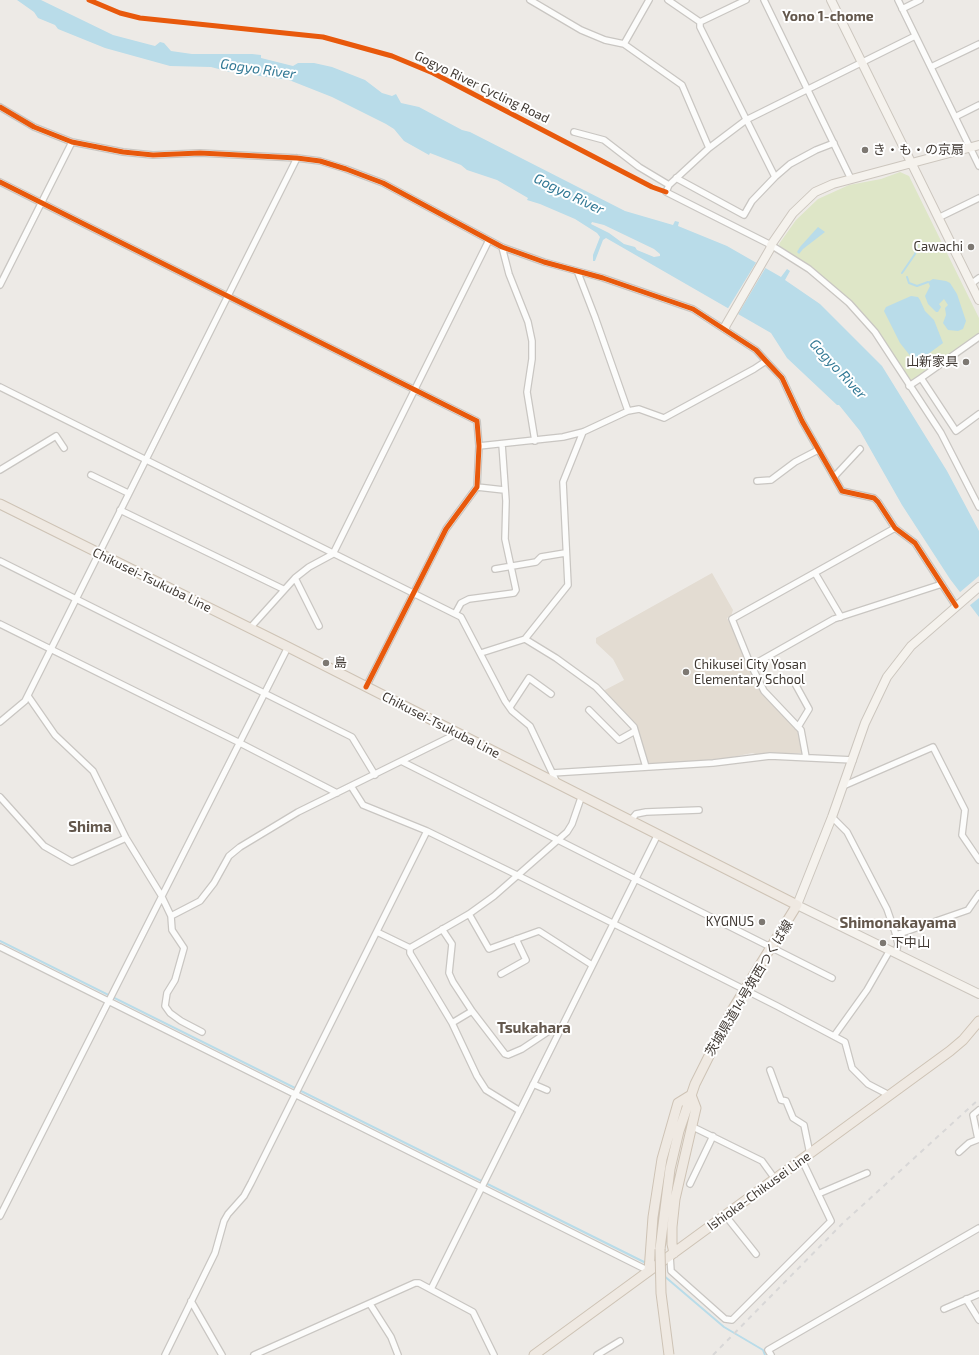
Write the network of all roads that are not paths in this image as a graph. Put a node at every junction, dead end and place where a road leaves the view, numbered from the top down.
1 (530, 0) edge
2 (648, 0) edge
3 (668, 0) edge
4 (746, 0) edge
5 (764, 0) edge
6 (831, 0) edge
7 (898, 0) edge
8 (920, 0) edge
9 (902, 9) junction
10 (700, 22) junction
11 (915, 36) junction
12 (624, 44) junction
13 (979, 44) edge
14 (862, 63) junction
15 (931, 67) junction
16 (808, 90) junction
17 (979, 105) edge
18 (0, 107) edge
19 (955, 117) junction
20 (746, 120) junction
21 (574, 132) dead end
22 (72, 142) junction
23 (834, 143) junction
24 (979, 145) edge
25 (709, 148) junction
26 (970, 148) junction
27 (297, 158) junction
28 (910, 163) junction
29 (979, 166) edge
30 (775, 176) junction
31 (676, 178) junction
32 (851, 179) junction
33 (0, 182) edge
34 (669, 185) junction
35 (979, 198) edge
36 (42, 203) junction
37 (938, 218) junction
38 (489, 240) junction
39 (502, 247) junction
40 (770, 247) junction
41 (578, 273) junction
42 (979, 278) edge
43 (971, 284) junction
44 (0, 285) edge
45 (228, 296) junction
46 (979, 300) edge
47 (725, 326) junction
48 (979, 336) edge
49 (766, 361) junction
50 (921, 378) junction
51 (909, 386) junction
52 (0, 387) edge
53 (415, 389) junction
54 (628, 411) junction
55 (979, 414) edge
56 (583, 432) junction
57 (535, 441) junction
58 (502, 444) junction
59 (479, 446) junction
60 (64, 448) dead end
61 (860, 449) dead end
62 (818, 450) junction
63 (145, 460) junction
64 (0, 470) edge
65 (91, 475) dead end
66 (834, 477) junction
67 (757, 481) dead end
68 (476, 487) junction
69 (504, 490) junction
70 (128, 493) junction
71 (0, 504) edge
72 (979, 507) edge
73 (120, 510) junction
74 (895, 528) junction
75 (99, 553) junction
76 (566, 553) junction
77 (333, 554) junction
78 (0, 561) edge
79 (510, 566) junction
80 (495, 568) dead end
81 (815, 573) junction
82 (295, 578) junction
83 (942, 584) junction
84 (979, 587) edge
85 (283, 589) junction
86 (413, 594) junction
87 (75, 600) junction
88 (958, 604) junction
89 (455, 614) junction
90 (841, 617) junction
91 (0, 624) edge
92 (319, 626) dead end
93 (250, 628) junction
94 (525, 639) junction
95 (288, 647) junction
96 (50, 649) junction
97 (481, 653) junction
98 (751, 666) junction
99 (793, 680) dead end
100 (366, 687) junction
101 (263, 693) junction
102 (551, 694) dead end
103 (28, 696) junction
104 (510, 707) junction
105 (589, 710) dead end
106 (0, 722) edge
107 (798, 727) junction
108 (635, 731) junction
109 (458, 733) junction
110 (238, 742) junction
111 (806, 756) junction
112 (852, 760) junction
113 (403, 762) junction
114 (646, 767) junction
115 (552, 773) junction
116 (375, 775) junction
117 (557, 783) junction
118 (351, 786) junction
119 (843, 786) junction
120 (337, 793) junction
121 (582, 795) junction
122 (0, 797) edge
123 (699, 810) dead end
124 (832, 816) junction
125 (631, 820) junction
126 (427, 832) junction
127 (658, 834) junction
128 (126, 838) junction
129 (558, 840) junction
130 (979, 860) edge
131 (517, 875) junction
132 (635, 878) junction
133 (753, 882) joint
134 (979, 894) edge
135 (161, 895) junction
136 (797, 905) junction
137 (469, 914) junction
138 (171, 916) junction
139 (612, 924) junction
140 (442, 929) junction
141 (377, 932) junction
142 (896, 935) junction
143 (516, 939) junction
144 (0, 947) edge
145 (772, 947) junction
146 (410, 948) junction
147 (893, 951) junction
148 (592, 965) junction
149 (501, 974) dead end
150 (832, 978) dead end
151 (745, 990) junction
152 (979, 994) edge
153 (108, 1000) junction
154 (472, 1011) junction
155 (979, 1021) edge
156 (452, 1023) junction
157 (562, 1027) junction
158 (202, 1032) dead end
159 (834, 1036) junction
160 (770, 1070) dead end
161 (534, 1084) junction
162 (547, 1090) dead end
163 (297, 1091) junction
164 (691, 1095) junction
165 (889, 1095) junction
166 (979, 1110) edge
167 (520, 1111) junction
168 (691, 1126) junction
169 (713, 1136) junction
170 (979, 1139) edge
171 (960, 1152) dead end
172 (806, 1157) junction
173 (867, 1173) dead end
174 (776, 1179) junction
175 (483, 1183) junction
176 (690, 1184) dead end
177 (818, 1194) junction
178 (725, 1215) junction
179 (0, 1216) edge
180 (979, 1228) edge
181 (756, 1254) dead end
182 (672, 1255) junction
183 (650, 1271) junction
184 (431, 1289) junction
185 (979, 1294) edge
186 (966, 1299) junction
187 (191, 1301) junction
188 (370, 1304) junction
189 (944, 1309) dead end
190 (979, 1320) edge
191 (620, 1341) dead end
192 (165, 1355) edge
193 (222, 1355) edge
194 (254, 1355) edge
195 (398, 1355) edge
196 (494, 1355) edge
197 (534, 1355) edge
198 (597, 1355) edge
199 (669, 1355) edge
200 (771, 1355) edge

1 - 12 street
2 - 12 street
3 - 10 street
4 - 10 street
5 - 16 street
6 - 14 street
7 - 9 street
8 - 9 street
9 - 11 street
10 - 20 street
11 - 14 street
11 - 15 street
12 - 25 street
13 - 15 street
14 - 16 street
14 - 28 street
15 - 19 street
16 - 20 street
16 - 23 street
17 - 19 street
18 - 22 street
19 - 26 street
20 - 25 street
20 - 30 street
21 - 34 street
22 - 27 street
22 - 36 street
23 - 30 street
23 - 32 street
24 - 26 street
25 - 31 street
26 - 28 street
26 - 29 street
27 - 38 street
27 - 45 street
28 - 32 street
28 - 37 street
30 - 31 street
31 - 34 street
32 - 40 street
33 - 36 street
34 - 40 street
35 - 37 street
36 - 44 street
36 - 45 street
37 - 43 street
38 - 39 street
38 - 53 street
39 - 41 street
39 - 57 street
40 - 47 street
40 - 51 street
41 - 47 street
41 - 54 street
42 - 43 street
43 - 46 street
45 - 53 street
45 - 63 street
47 - 49 street
48 - 50 street
49 - 54 street
49 - 62 street
50 - 51 street
50 - 55 street
51 - 72 street
52 - 63 street
53 - 59 street
53 - 77 street
54 - 56 street
56 - 57 street
56 - 76 street
57 - 58 street
58 - 59 street
58 - 69 street
59 - 68 street
60 - 64 street
61 - 66 street
62 - 66 street
62 - 67 street
63 - 70 street
63 - 77 street
65 - 70 street
66 - 74 street
68 - 69 street
68 - 86 street
69 - 79 street
70 - 73 street
71 - 75 main road, Chikusei-Tsukuba Line
73 - 75 street
73 - 85 street
74 - 81 street
74 - 83 street
75 - 87 street
75 - 93 main road, Chikusei-Tsukuba Line
76 - 79 street
76 - 94 street
77 - 82 street
77 - 86 street
78 - 87 street
79 - 80 street
79 - 89 street
81 - 90 street
81 - 98 street
82 - 85 street
82 - 92 street
83 - 88 street
83 - 90 street
84 - 88 street
85 - 93 street
86 - 89 street
86 - 100 street
87 - 96 street
87 - 101 street
88 - 112 street
89 - 97 street
90 - 98 street
91 - 96 street
93 - 95 main road, Chikusei-Tsukuba Line
94 - 97 street
94 - 108 street
95 - 100 main road, Chikusei-Tsukuba Line
95 - 101 street
96 - 103 street
96 - 110 street
97 - 104 street
98 - 107 street
99 - 107 street
100 - 109 main road, Chikusei-Tsukuba Line
101 - 110 street
101 - 116 street
102 - 104 street
103 - 106 street
103 - 128 street
104 - 115 street
105 - 108 street
107 - 111 street
108 - 114 street
109 - 113 street
109 - 117 main road, Chikusei-Tsukuba Line
110 - 120 street
110 - 135 street
111 - 112 street
111 - 114 street
112 - 119 street
113 - 116 street
113 - 129 street
114 - 115 street
115 - 117 street
116 - 118 street
117 - 121 main road, Chikusei-Tsukuba Line
118 - 120 street
118 - 126 street
119 - 124 street
119 - 130 street
120 - 138 street
121 - 125 main road, Chikusei-Tsukuba Line
121 - 129 street
122 - 128 street
123 - 125 street
124 - 136 street
124 - 142 street
125 - 127 main road, Chikusei-Tsukuba Line
126 - 131 street
126 - 141 street
127 - 132 street
127 - 133 main road, Chikusei-Tsukuba Line
128 - 135 street
129 - 131 street
129 - 132 street
131 - 137 street
131 - 139 street
132 - 139 street
132 - 145 street
133 - 136 main road, 茨城県道14号筑西つくば線
134 - 142 street
135 - 138 street
135 - 153 street
136 - 145 main road, 茨城県道14号筑西つくば線
136 - 147 street
137 - 140 street
137 - 143 street
138 - 158 street
139 - 148 street
139 - 151 street
140 - 146 street
140 - 154 street
141 - 146 street
141 - 163 street
142 - 147 street
143 - 148 street
143 - 149 street
144 - 153 street
145 - 150 street
145 - 151 main road, 茨城県道14号筑西つくば線
146 - 156 street
147 - 152 street
147 - 159 street
148 - 157 street
151 - 159 street
151 - 164 main road, 茨城県道14号筑西つくば線
153 - 163 street
153 - 179 street
154 - 156 street
154 - 157 street
155 - 165 main road, Ishioka-Chikusei Line
156 - 167 street
157 - 161 street
159 - 165 street
160 - 172 street
161 - 162 street
161 - 167 street
163 - 175 street
163 - 187 street
164 - 168 main road
164 - 183 main road
164 - 199 main road, 茨城県道14号筑西つくば線, bridge
165 - 172 main road, Ishioka-Chikusei Line
166 - 170 street
167 - 175 street
168 - 169 street
168 - 182 main road
169 - 174 street
169 - 176 street
170 - 171 street
172 - 174 main road, Ishioka-Chikusei Line
172 - 177 street
173 - 177 street
174 - 178 main road, Ishioka-Chikusei Line
175 - 183 street
175 - 184 street
177 - 182 street
178 - 181 street
178 - 182 main road, Ishioka-Chikusei Line
180 - 200 street
182 - 183 main road, Ishioka-Chikusei Line
183 - 197 main road, Ishioka-Chikusei Line
184 - 188 street
184 - 196 street
185 - 186 street
186 - 189 street
186 - 190 street
187 - 192 street
187 - 193 street
188 - 194 street
188 - 195 street
191 - 198 street

